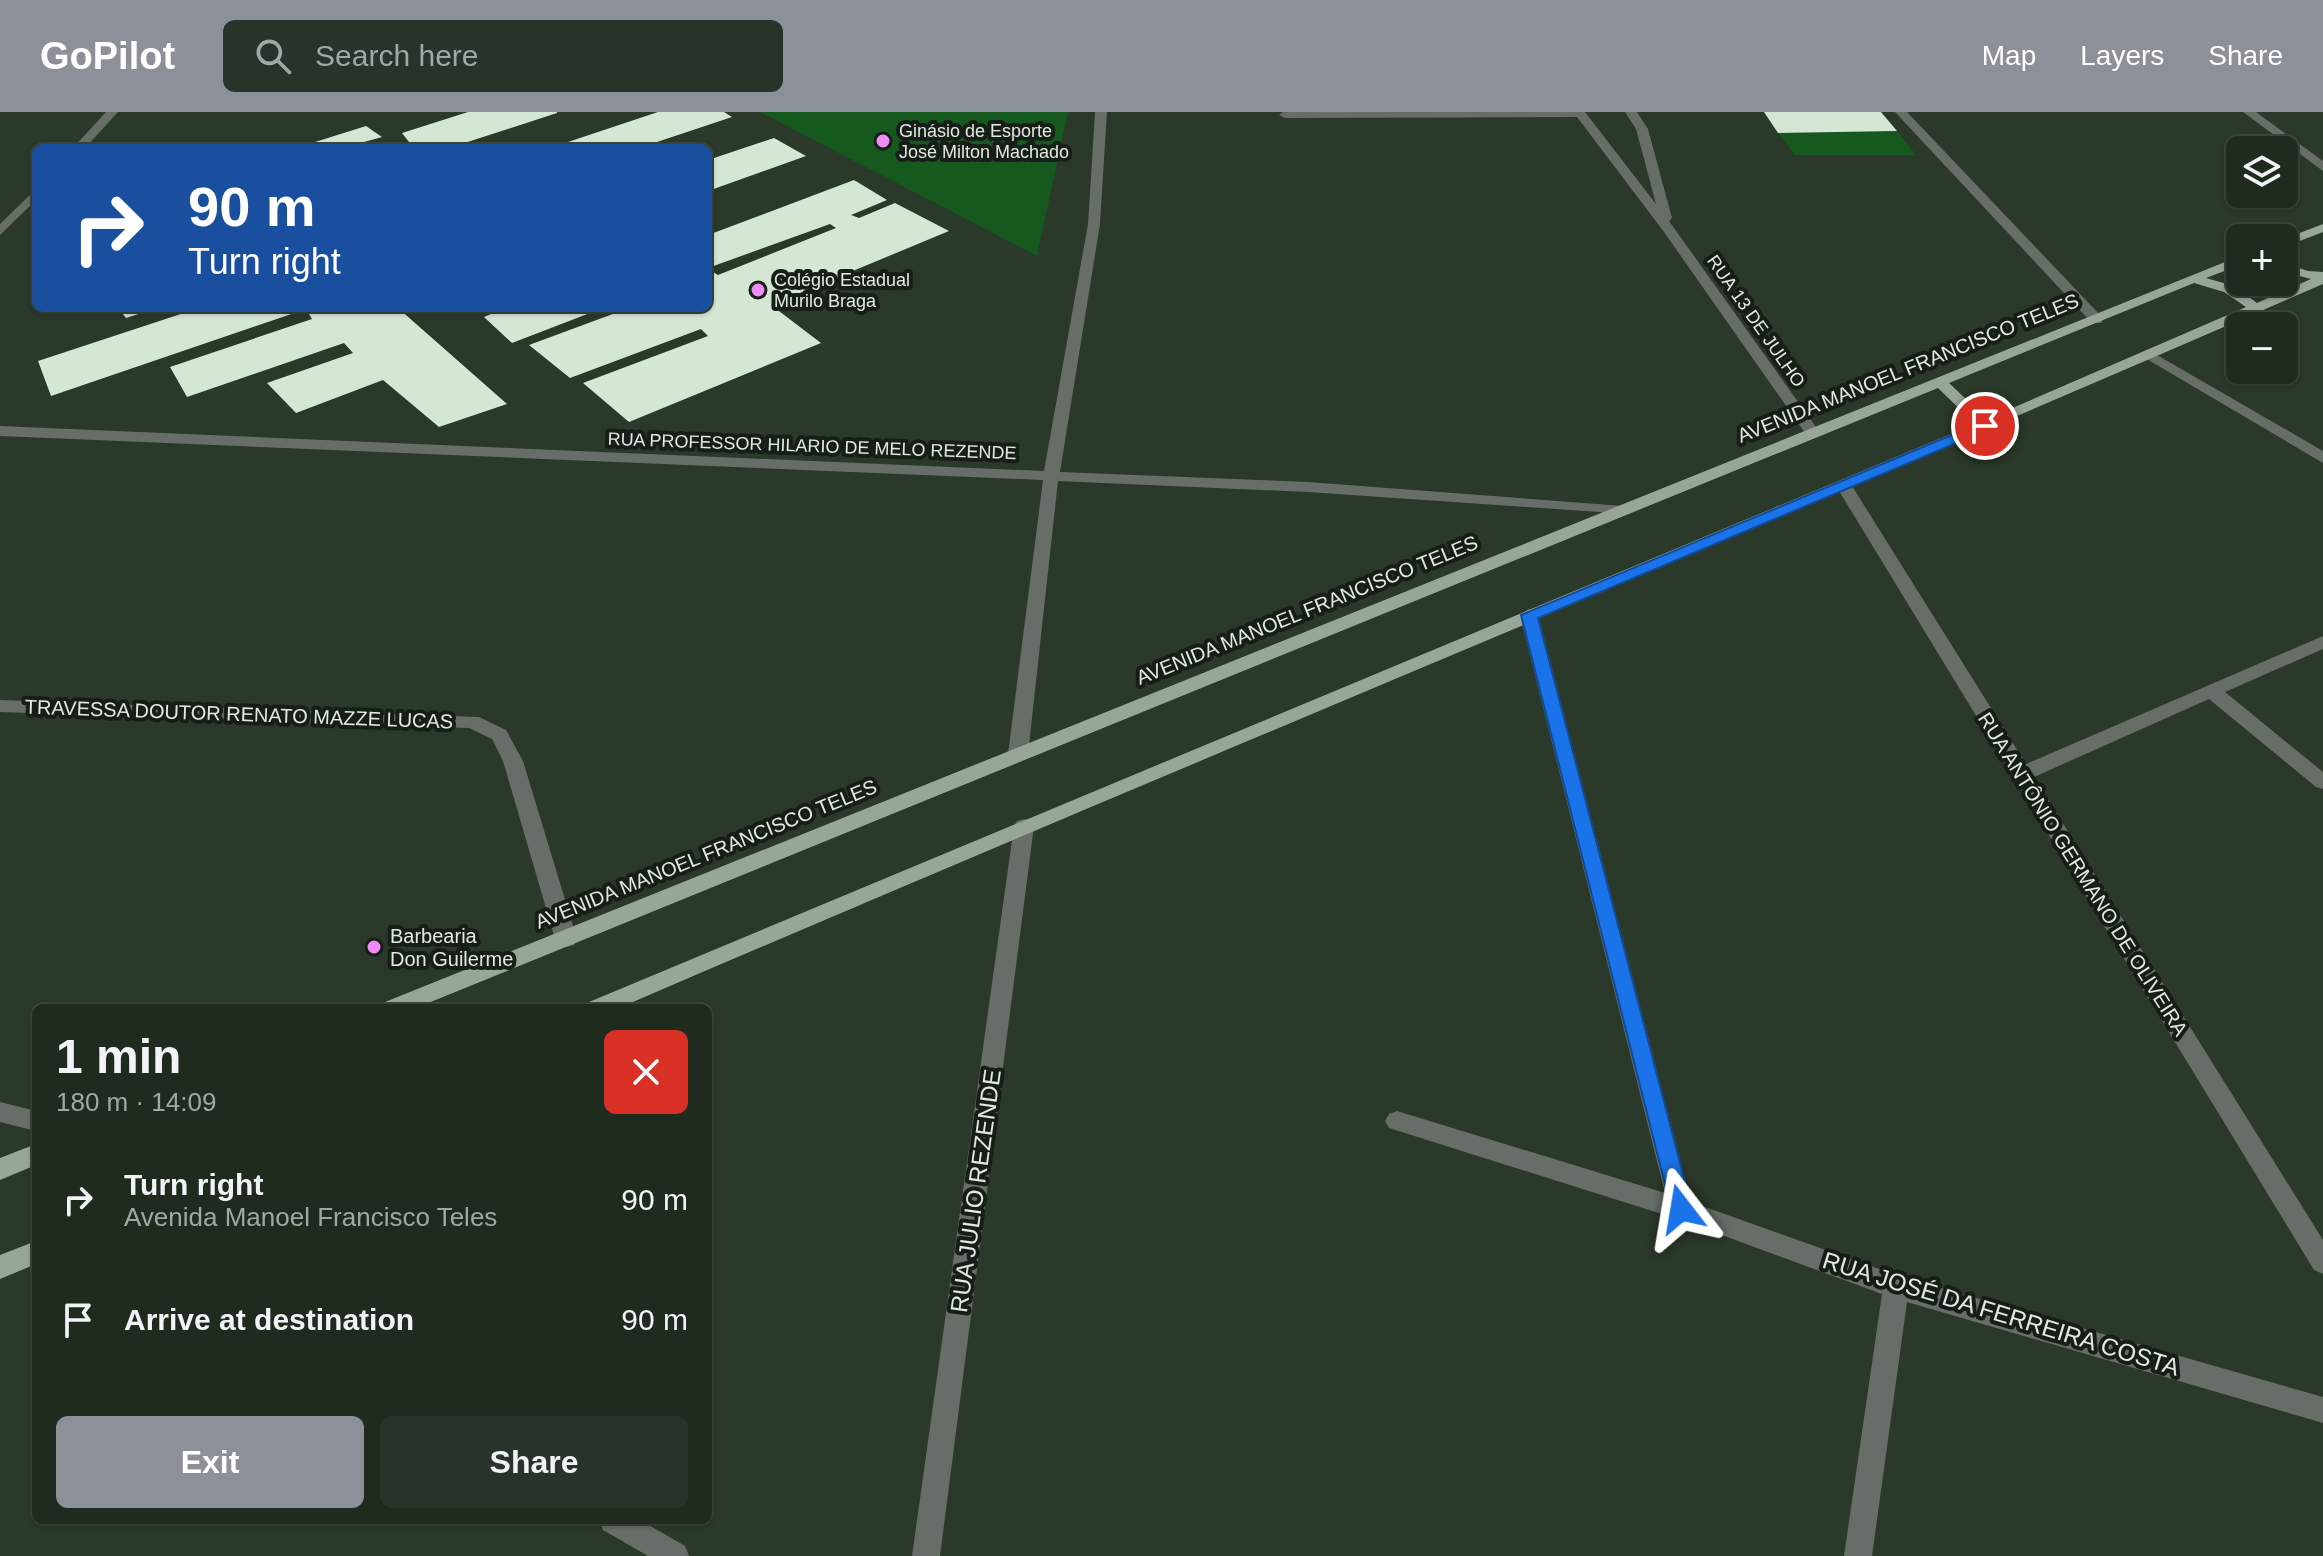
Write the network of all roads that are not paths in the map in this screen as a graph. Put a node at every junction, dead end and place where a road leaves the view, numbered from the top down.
1 (112, 112) edge
2 (1101, 112) edge
3 (1631, 112) edge
4 (1901, 112) edge
5 (2249, 112) edge
6 (1580, 113) edge
7 (1285, 115) dead end
8 (83, 144) edge
9 (2323, 167) edge
10 (32, 197) edge
11 (0, 212) edge
12 (19, 212) junction
13 (2323, 228) edge
14 (1669, 229) junction
15 (0, 231) edge
16 (2298, 238) edge
17 (2226, 266) edge
18 (2298, 272) edge
19 (2323, 277) edge
20 (2193, 279) junction
21 (2257, 309) junction
22 (2097, 320) junction
23 (2150, 355) junction
24 (1941, 383) junction
25 (1985, 426) junction
26 (0, 431) edge
27 (1813, 434) junction
28 (2323, 458) edge
29 (1051, 476) junction
30 (1844, 486) junction
31 (1623, 511) junction
32 (1529, 615) junction
33 (2323, 642) edge
34 (2210, 690) junction
35 (0, 706) edge
36 (1018, 754) junction
37 (2022, 774) junction
38 (2323, 782) edge
39 (1024, 826) junction
40 (566, 939) junction
41 (423, 1002) edge
42 (606, 1004) edge
43 (0, 1112) edge
44 (32, 1120) edge
45 (1397, 1121) dead end
46 (32, 1156) edge
47 (0, 1169) edge
48 (1681, 1209) junction
49 (32, 1254) edge
50 (2323, 1262) edge
51 (0, 1267) edge
52 (1896, 1287) junction
53 (2323, 1410) edge
54 (620, 1524) edge
55 (675, 1556) edge
56 (926, 1556) edge
57 (1858, 1556) edge

1 - 8 street
2 - 29 street
3 - 14 street, RUA 13 DE JULHO
4 - 22 street
5 - 9 street
6 - 7 street
6 - 14 street, RUA 13 DE JULHO
10 - 12 street
11 - 12 street
12 - 15 street
13 - 16 main road
14 - 27 street, RUA 13 DE JULHO
17 - 20 main road, AVENIDA MANOEL FRANCISCO TELES
18 - 19 main road
19 - 21 main road
20 - 21 main road
20 - 22 main road, AVENIDA MANOEL FRANCISCO TELES
21 - 23 main road
22 - 24 main road, AVENIDA MANOEL FRANCISCO TELES
23 - 25 main road
23 - 28 street
24 - 25 main road
24 - 27 main road, AVENIDA MANOEL FRANCISCO TELES
25 - 30 main road
26 - 29 street, RUA PROFESSOR HILARIO DE MELO REZENDE
27 - 31 main road, AVENIDA MANOEL FRANCISCO TELES
29 - 31 street, RUA PROFESSOR HILARIO DE MELO REZENDE
29 - 36 street
30 - 32 main road
30 - 37 street, RUA ANTÔNIO GERMANO DE OLIVEIRA
31 - 36 main road, AVENIDA MANOEL FRANCISCO TELES
32 - 39 main road
32 - 48 street
33 - 34 street
34 - 37 street
34 - 38 street
35 - 40 street, TRAVESSA DOUTOR RENATO MAZZE LUCAS
36 - 40 main road, AVENIDA MANOEL FRANCISCO TELES
37 - 50 street, RUA ANTÔNIO GERMANO DE OLIVEIRA
39 - 42 main road
39 - 56 street, RUA JULIO REZENDE
40 - 41 main road, AVENIDA MANOEL FRANCISCO TELES
43 - 44 street
45 - 48 street, RUA JOSÉ DA FERREIRA COSTA
46 - 47 main road
48 - 52 street, RUA JOSÉ DA FERREIRA COSTA
49 - 51 main road
52 - 53 street, RUA JOSÉ DA FERREIRA COSTA
52 - 57 street
54 - 55 street

